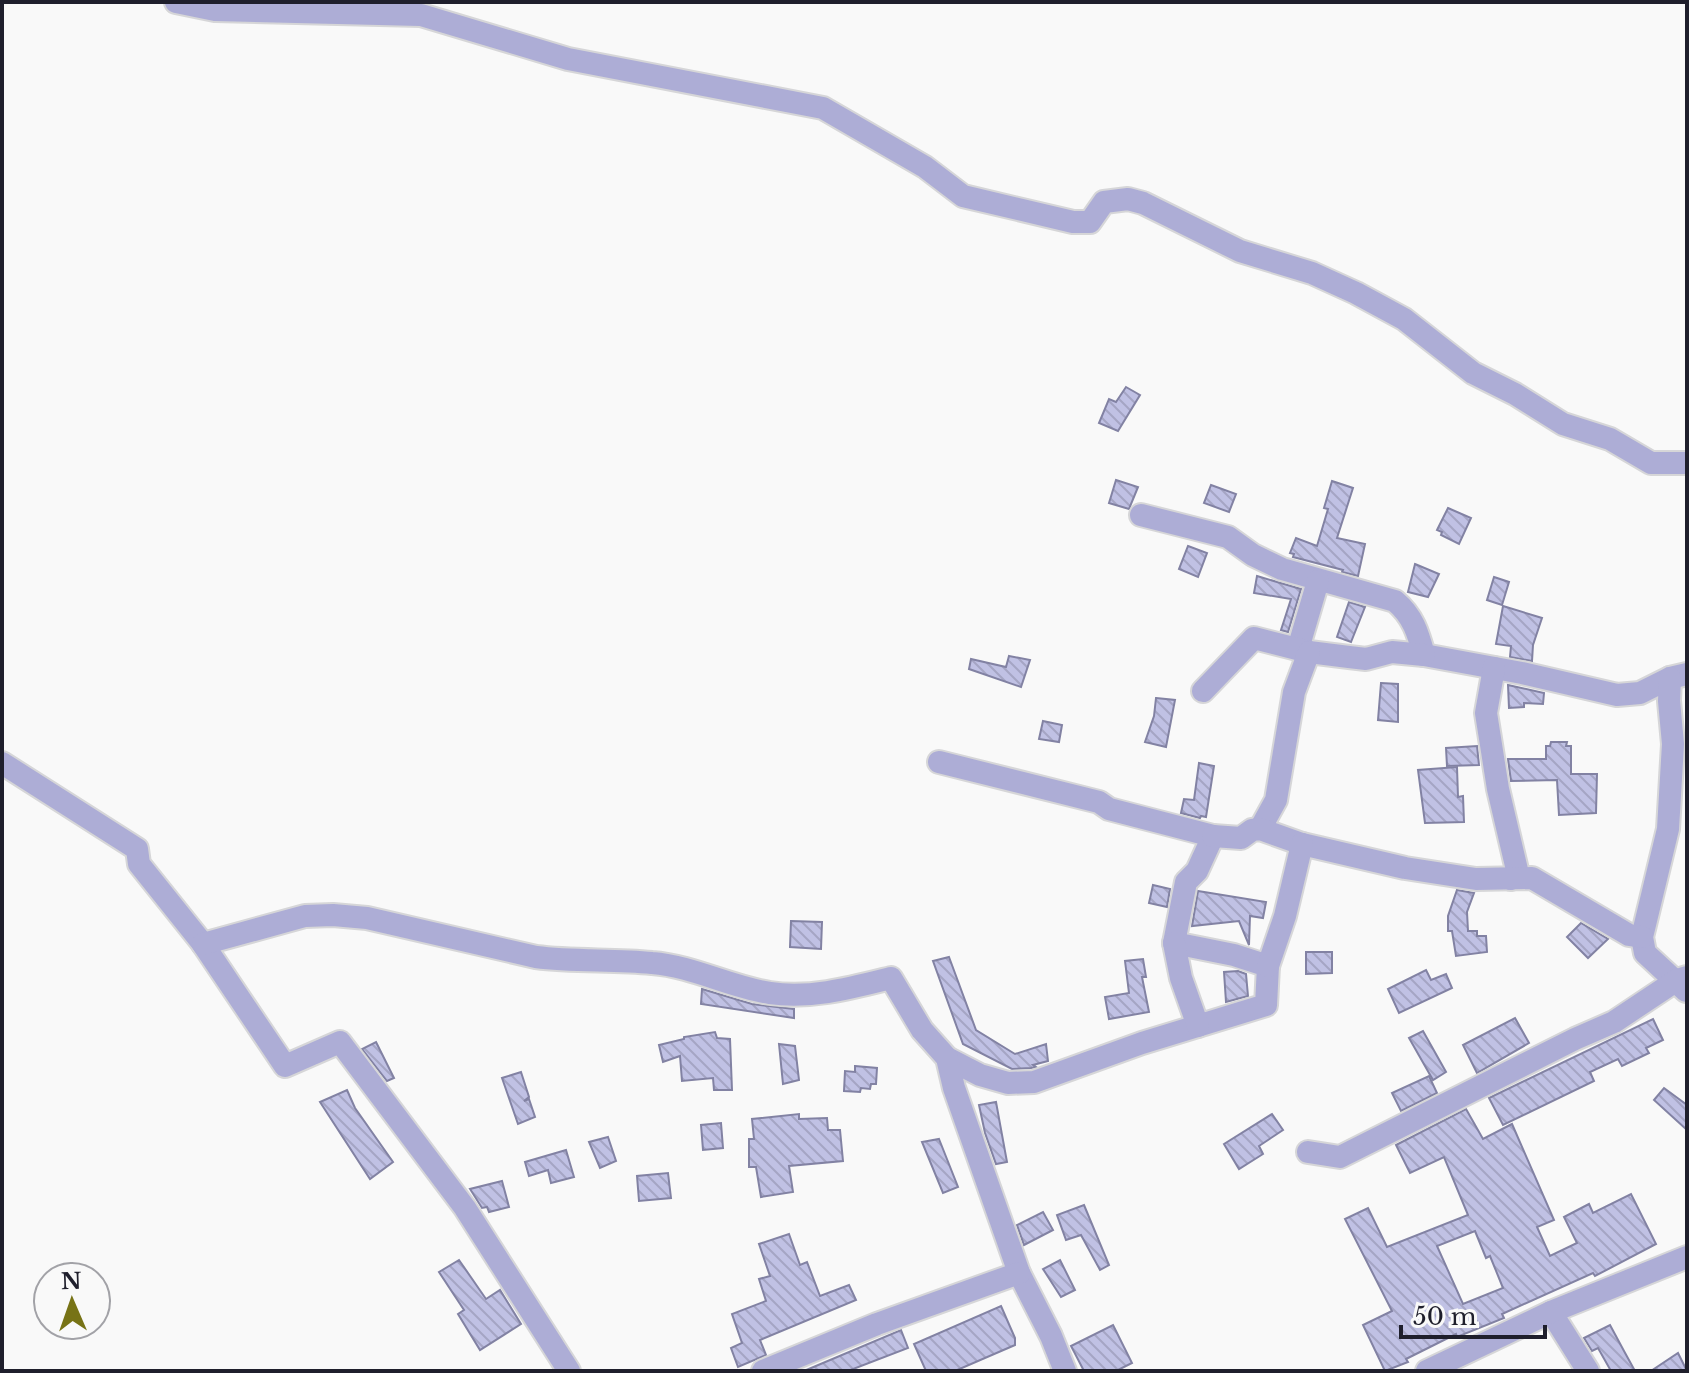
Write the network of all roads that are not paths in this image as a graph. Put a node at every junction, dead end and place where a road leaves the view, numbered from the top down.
1 (176, 2) edge
2 (1687, 463) edge
3 (1141, 515) dead end
4 (1318, 581) junction
5 (1304, 650) junction
6 (1424, 655) junction
7 (1494, 668) junction
8 (1679, 676) edge
9 (1203, 691) dead end
10 (939, 762) dead end
11 (2, 763) edge
12 (1260, 829) junction
13 (1213, 836) junction
14 (1302, 844) junction
15 (1511, 879) junction
16 (1642, 937) junction
17 (1174, 943) junction
18 (203, 944) junction
19 (1268, 966) junction
20 (1684, 983) edge
21 (1198, 1026) junction
22 (947, 1058) junction
23 (1308, 1152) dead end
24 (1684, 1264) edge
25 (1019, 1273) junction
26 (1551, 1312) junction
27 (1458, 1364) edge
28 (569, 1371) edge
29 (763, 1371) edge
30 (1065, 1371) edge
31 (1427, 1371) edge
32 (1588, 1371) edge

1 - 2 street
3 - 4 street
4 - 5 street
4 - 6 street
5 - 6 street
5 - 9 street
5 - 12 street
6 - 7 street
7 - 8 street
7 - 15 street
8 - 16 street
10 - 13 street
11 - 18 street
12 - 13 street
12 - 14 street
13 - 17 street
14 - 15 street
14 - 19 street
15 - 16 street
16 - 20 street
17 - 19 street
17 - 21 street
18 - 22 street
18 - 28 street
19 - 21 street
20 - 23 street
21 - 22 street
22 - 25 street
24 - 26 street
25 - 29 street
25 - 30 street
26 - 27 street
26 - 32 street
27 - 31 street

